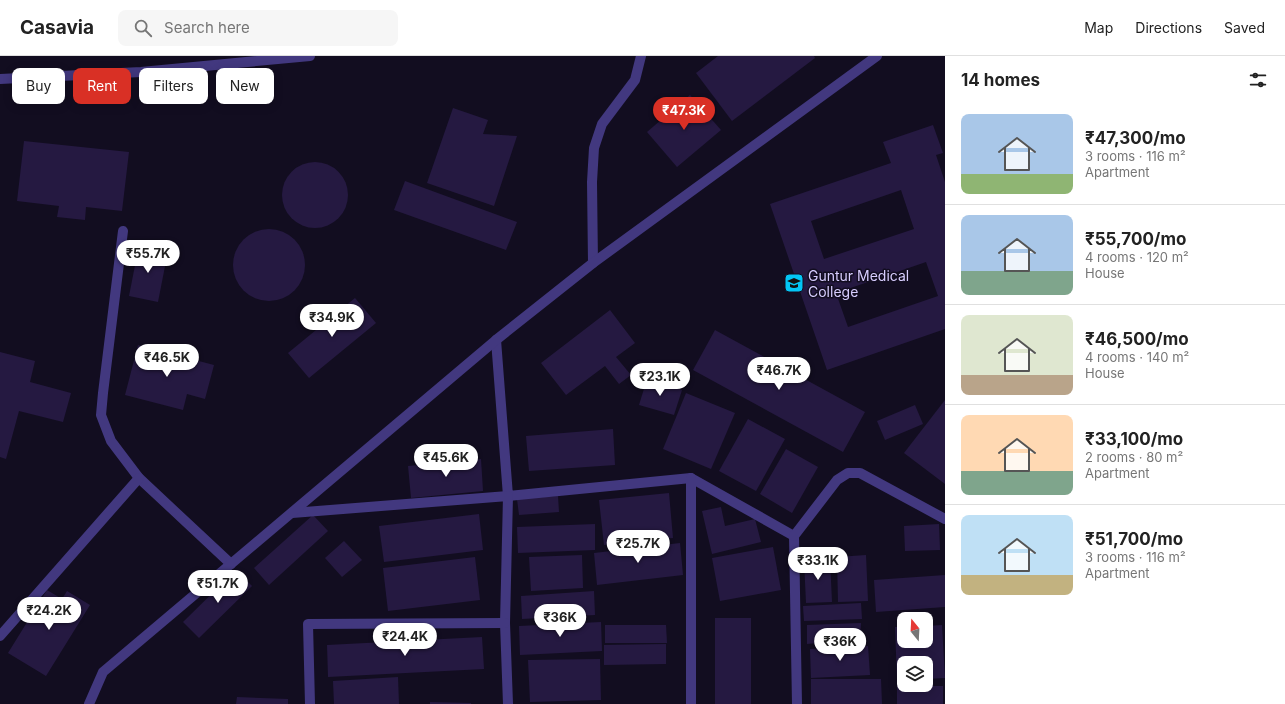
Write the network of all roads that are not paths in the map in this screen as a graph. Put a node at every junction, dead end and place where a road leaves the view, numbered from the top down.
1 (310, 56) edge
2 (641, 56) edge
3 (877, 56) edge
4 (0, 79) edge
5 (123, 231) dead end
6 (593, 263) junction
7 (496, 340) junction
8 (139, 478) junction
9 (692, 478) junction
10 (508, 496) junction
11 (292, 512) junction
12 (945, 519) edge
13 (794, 536) junction
14 (232, 564) junction
15 (505, 623) junction
16 (0, 636) edge
17 (89, 704) edge
18 (310, 704) edge
19 (508, 704) edge
20 (691, 704) edge
21 (797, 704) edge

1 - 4 street
2 - 6 street
3 - 6 street
5 - 8 street
6 - 7 street
7 - 10 street
7 - 11 street
8 - 14 street
8 - 16 street
9 - 10 street
9 - 13 street
9 - 20 street
10 - 11 street
10 - 15 street
11 - 14 street
12 - 13 street
13 - 21 street
14 - 17 street
15 - 18 street
15 - 19 street

